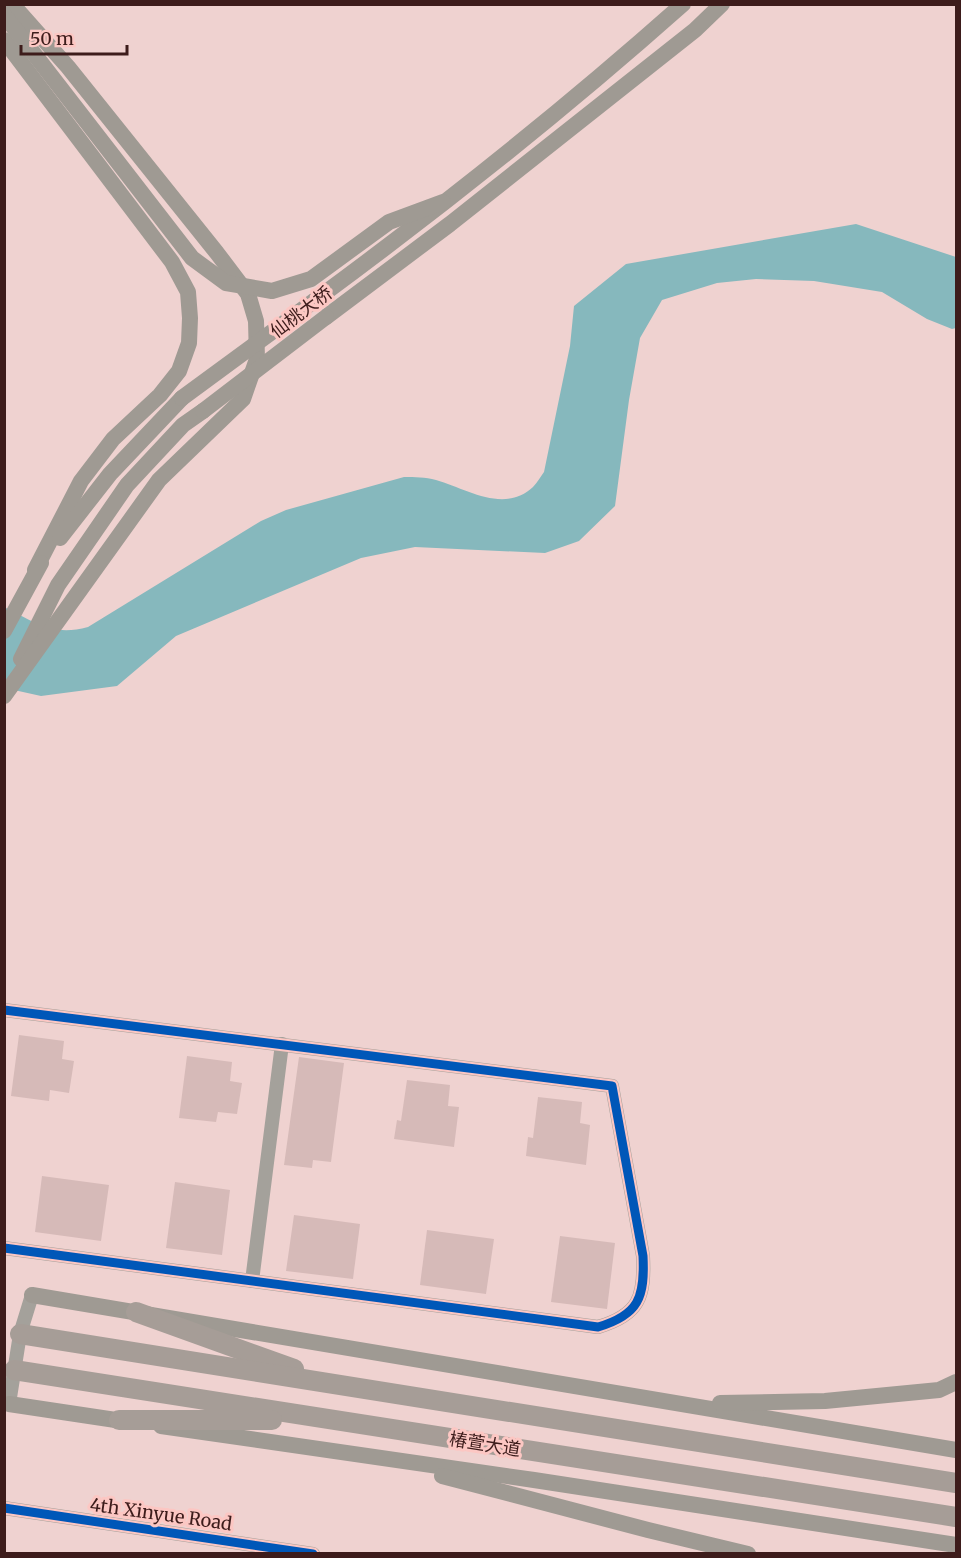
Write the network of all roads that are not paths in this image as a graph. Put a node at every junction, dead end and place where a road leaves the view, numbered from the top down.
1 (12, 4) edge
2 (722, 4) edge
3 (682, 5) edge
4 (4, 15) edge
5 (4, 39) edge
6 (444, 202) junction
7 (35, 570) junction
8 (4, 631) edge
9 (4, 694) edge
10 (4, 1010) edge
11 (282, 1044) junction
12 (4, 1248) edge
13 (252, 1281) junction
14 (32, 1295) joint
15 (136, 1312) junction
16 (20, 1334) junction
17 (14, 1370) junction
18 (957, 1382) edge
19 (339, 1385) junction
20 (677, 1403) junction
21 (9, 1404) joint
22 (119, 1420) junction
23 (334, 1420) junction
24 (957, 1450) edge
25 (374, 1458) junction
26 (957, 1482) edge
27 (4, 1508) edge
28 (957, 1517) edge
29 (648, 1530) junction
30 (957, 1545) edge
31 (313, 1554) edge
32 (706, 1554) edge
33 (748, 1554) edge

1 - 9 main road, bridge
2 - 9 main road, 仙桃大桥, bridge
3 - 6 main road, 仙桃大桥
4 - 6 main road, bridge
5 - 7 main road
6 - 7 main road, 仙桃大桥, bridge
7 - 8 main road, 仙桃大桥
10 - 11 street
11 - 13 street
11 - 13 street
12 - 13 street
14 - 15 main road
14 - 16 street
15 - 19 highway
15 - 20 main road
16 - 17 street
16 - 19 highway, 椿萱大道
17 - 21 street
17 - 23 highway, 椿萱大道
18 - 20 main road
19 - 26 highway, 椿萱大道
20 - 24 main road
21 - 22 main road
22 - 23 highway
22 - 25 main road
23 - 28 highway, 椿萱大道
25 - 29 main road
25 - 30 main road
27 - 31 street, 4th Xinyue Road
29 - 32 main road
29 - 33 main road

